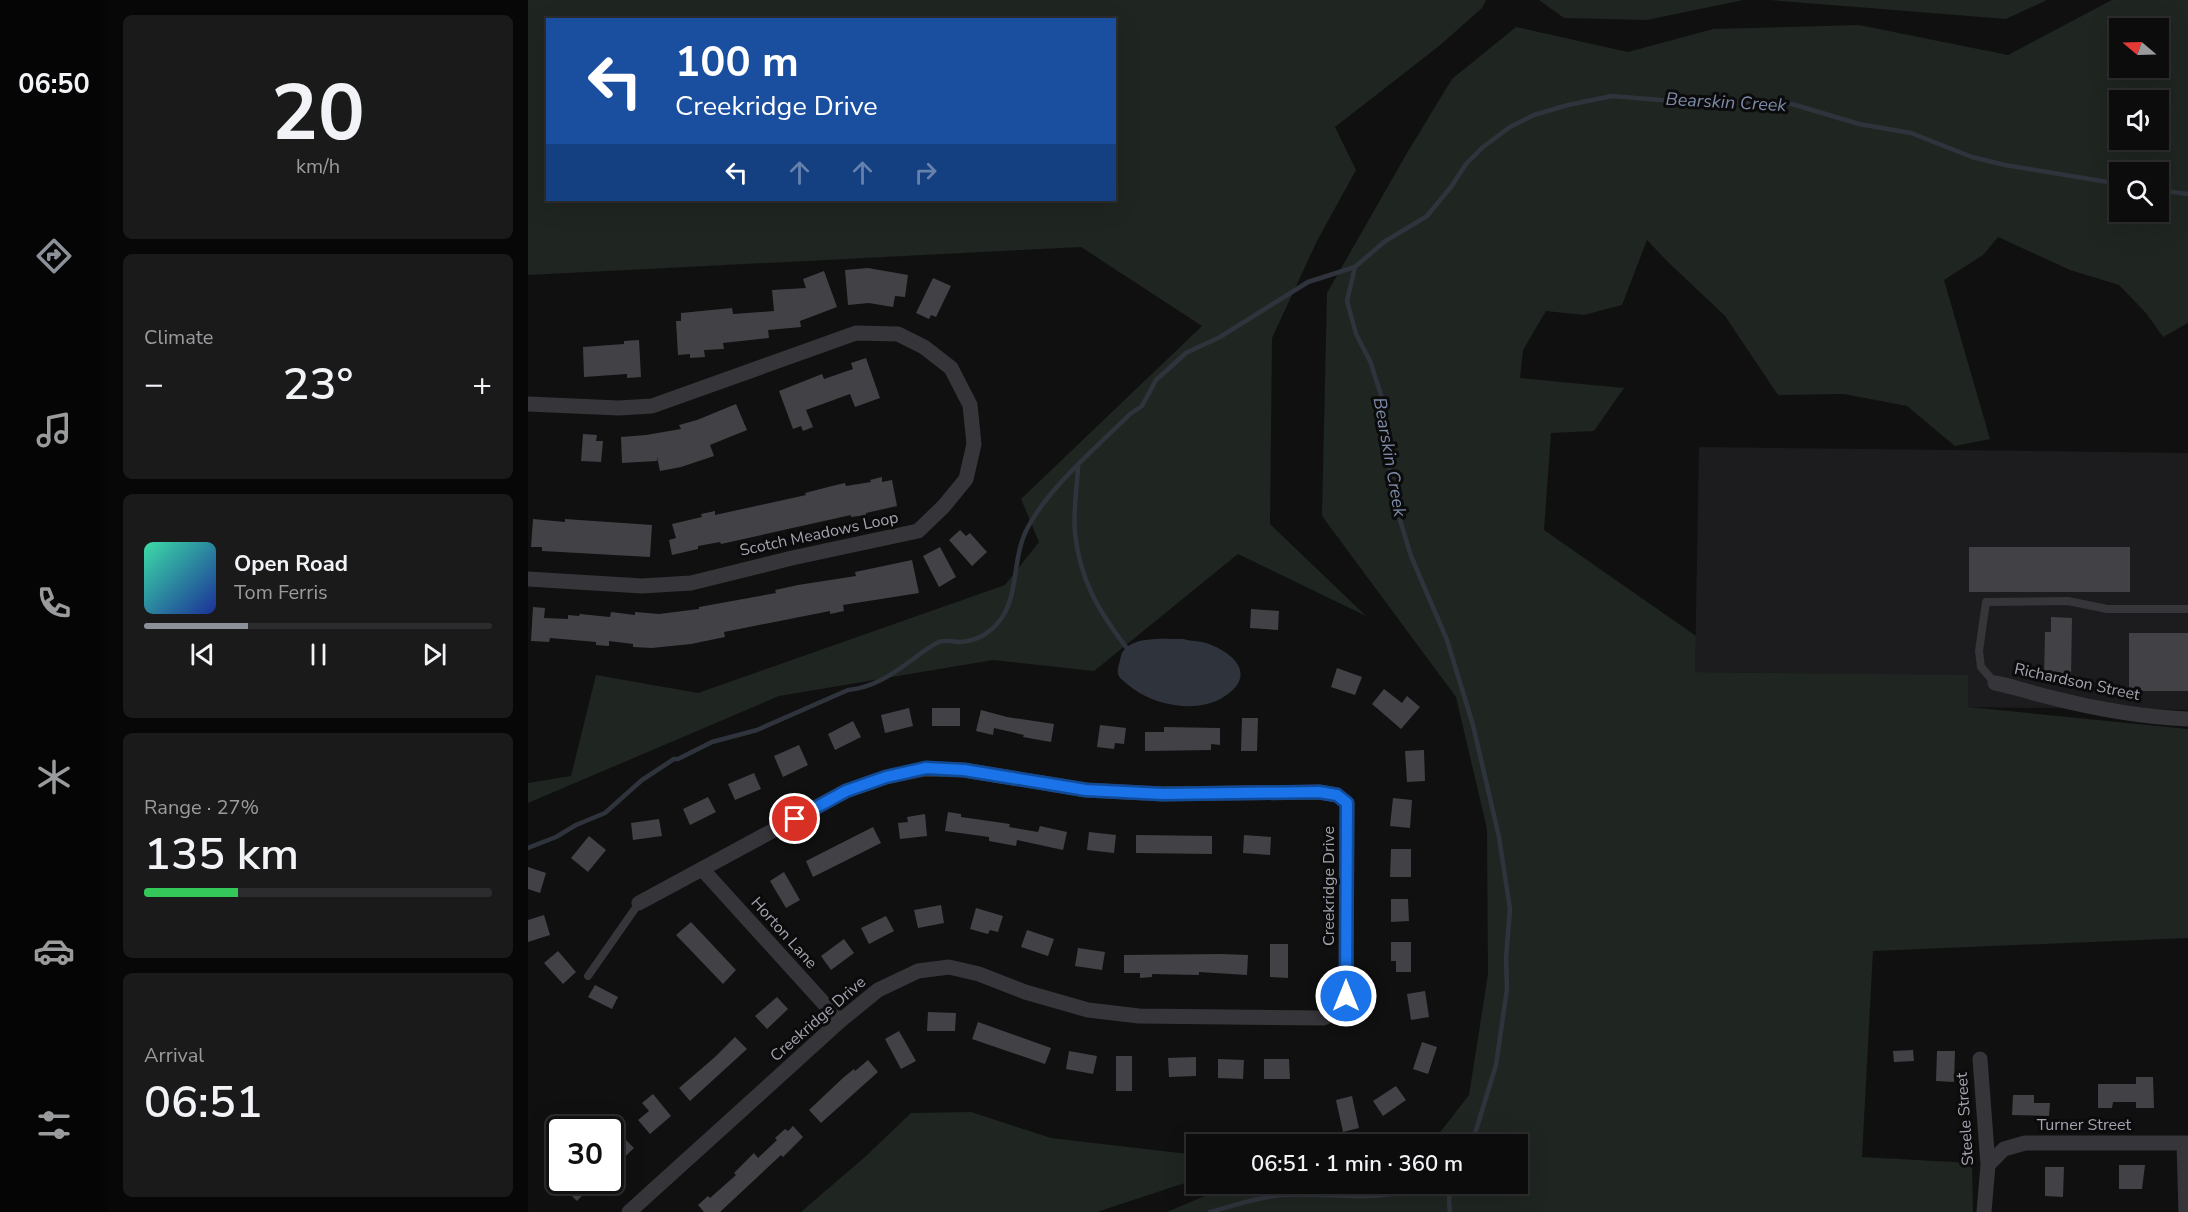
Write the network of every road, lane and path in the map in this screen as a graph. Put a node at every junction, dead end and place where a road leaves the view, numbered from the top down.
1 (528, 404) edge
2 (528, 579) edge
3 (2188, 609) edge
4 (1995, 683) joint
5 (2188, 719) edge
6 (702, 868) junction
7 (639, 903) joint
8 (588, 976) dead end
9 (840, 1021) junction
10 (1980, 1059) dead end
11 (2186, 1143) edge
12 (1988, 1165) junction
13 (629, 1212) edge
14 (1984, 1212) edge
15 (2186, 1212) edge

1 - 2 street, Scotch Meadows Loop
3 - 4 lane
4 - 5 street, Richardson Street
6 - 7 street, Creekridge Drive
6 - 9 street, Horton Lane
6 - 9 street, Creekridge Drive
7 - 8 lane
9 - 13 street, Creekridge Drive
10 - 12 street, Steele Street
11 - 12 street, Turner Street
11 - 15 street
12 - 14 street, Steele Street

